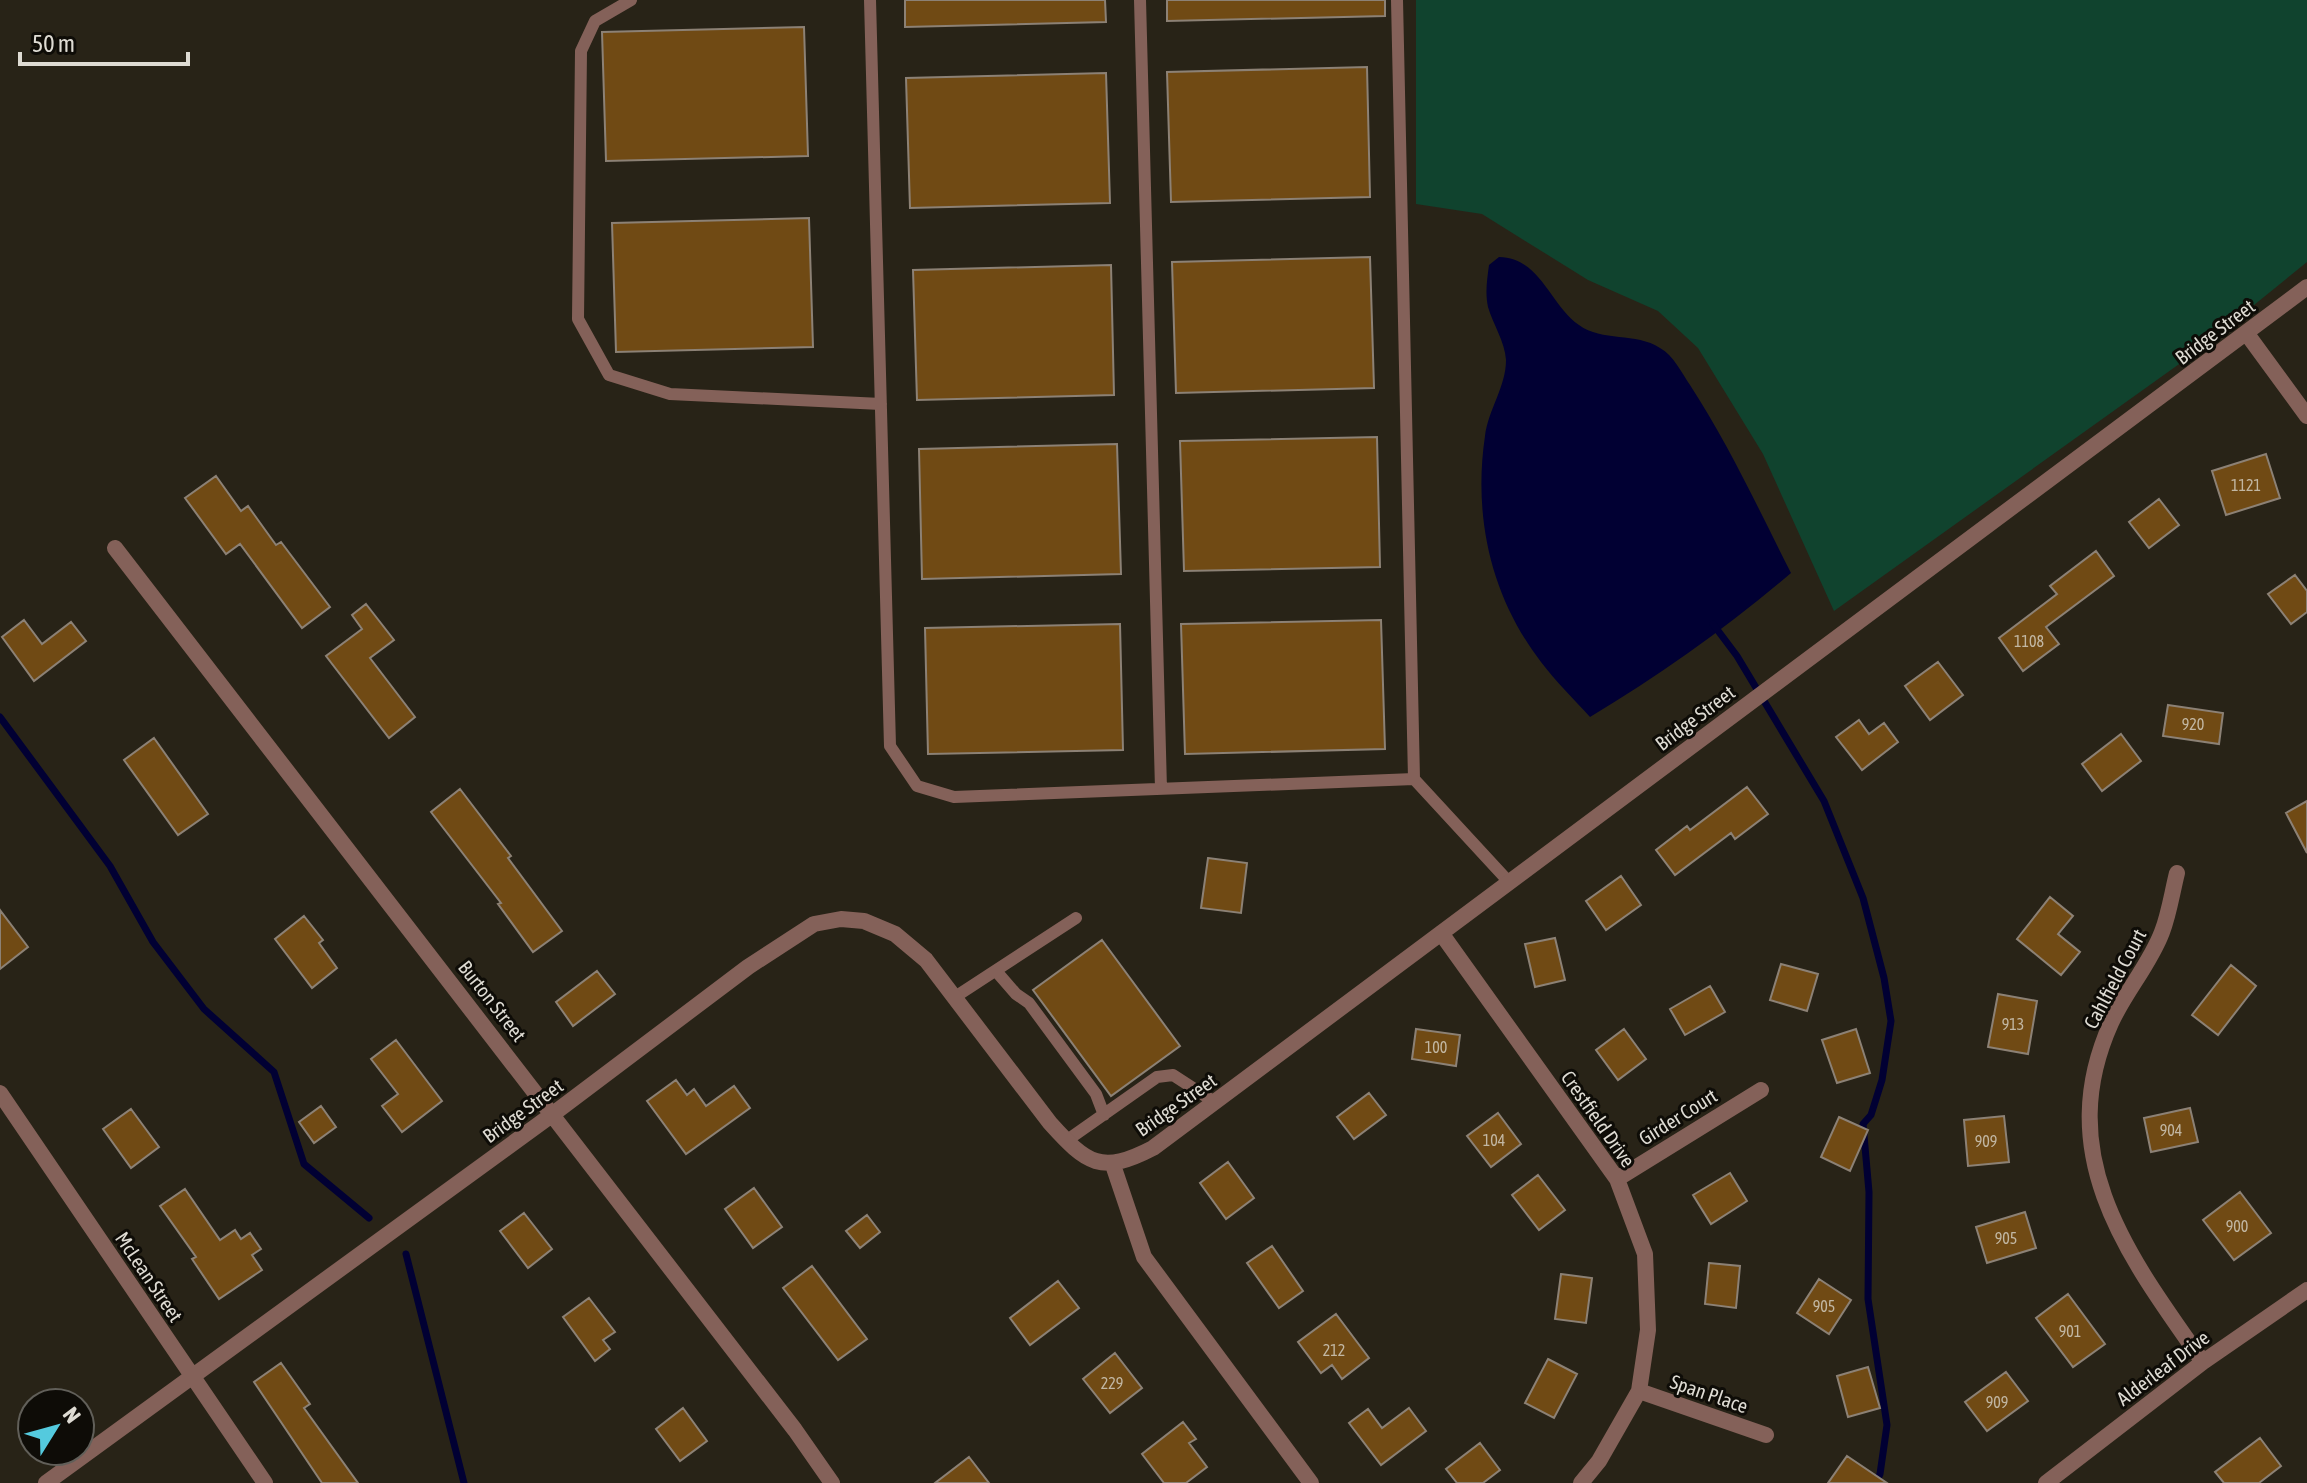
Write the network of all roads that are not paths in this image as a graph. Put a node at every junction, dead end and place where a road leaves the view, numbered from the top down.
1 (631, 0) edge
2 (870, 0) edge
3 (1140, 0) edge
4 (1397, 0) edge
5 (2307, 287) edge
6 (2247, 334) junction
7 (881, 404) junction
8 (2307, 416) edge
9 (115, 548) dead end
10 (1414, 779) junction
11 (1161, 789) junction
12 (2177, 873) dead end
13 (1509, 882) junction
14 (1076, 918) dead end
15 (1441, 933) junction
16 (996, 971) junction
17 (955, 997) junction
18 (1761, 1090) dead end
19 (0, 1093) edge
20 (1216, 1103) junction
21 (553, 1114) junction
22 (1104, 1115) junction
23 (1066, 1141) junction
24 (1113, 1165) junction
25 (1617, 1179) junction
26 (2307, 1290) edge
27 (2203, 1362) junction
28 (192, 1376) junction
29 (1639, 1391) junction
30 (1766, 1435) dead end
31 (46, 1483) edge
32 (265, 1483) edge
33 (832, 1483) edge
34 (1311, 1483) edge
35 (1581, 1483) edge
36 (2046, 1483) edge

1 - 7 lane
2 - 7 lane
3 - 11 lane
4 - 10 lane
5 - 6 street, Bridge Street
6 - 8 street
6 - 13 street, Bridge Street
7 - 11 lane
9 - 21 street, Burton Street
10 - 11 lane
10 - 13 lane
12 - 27 street, Cahlfield Court
13 - 15 street, Bridge Street
14 - 16 lane
15 - 20 street, Bridge Street
15 - 25 street, Crestfield Drive
16 - 17 lane
16 - 22 lane
17 - 21 street, Bridge Street
17 - 23 street, Bridge Street
18 - 25 street, Girder Court
19 - 28 street, McLean Street
20 - 22 lane
20 - 24 street, Bridge Street
21 - 28 street, Bridge Street
21 - 33 street, Burton Street
22 - 23 lane
23 - 24 street, Bridge Street
24 - 34 street
25 - 29 street, Crestfield Drive
26 - 27 street, Alderleaf Drive
27 - 36 street, Alderleaf Drive
28 - 31 street, Bridge Street
28 - 32 street, McLean Street
29 - 30 street, Span Place
29 - 35 street, Crestfield Drive

